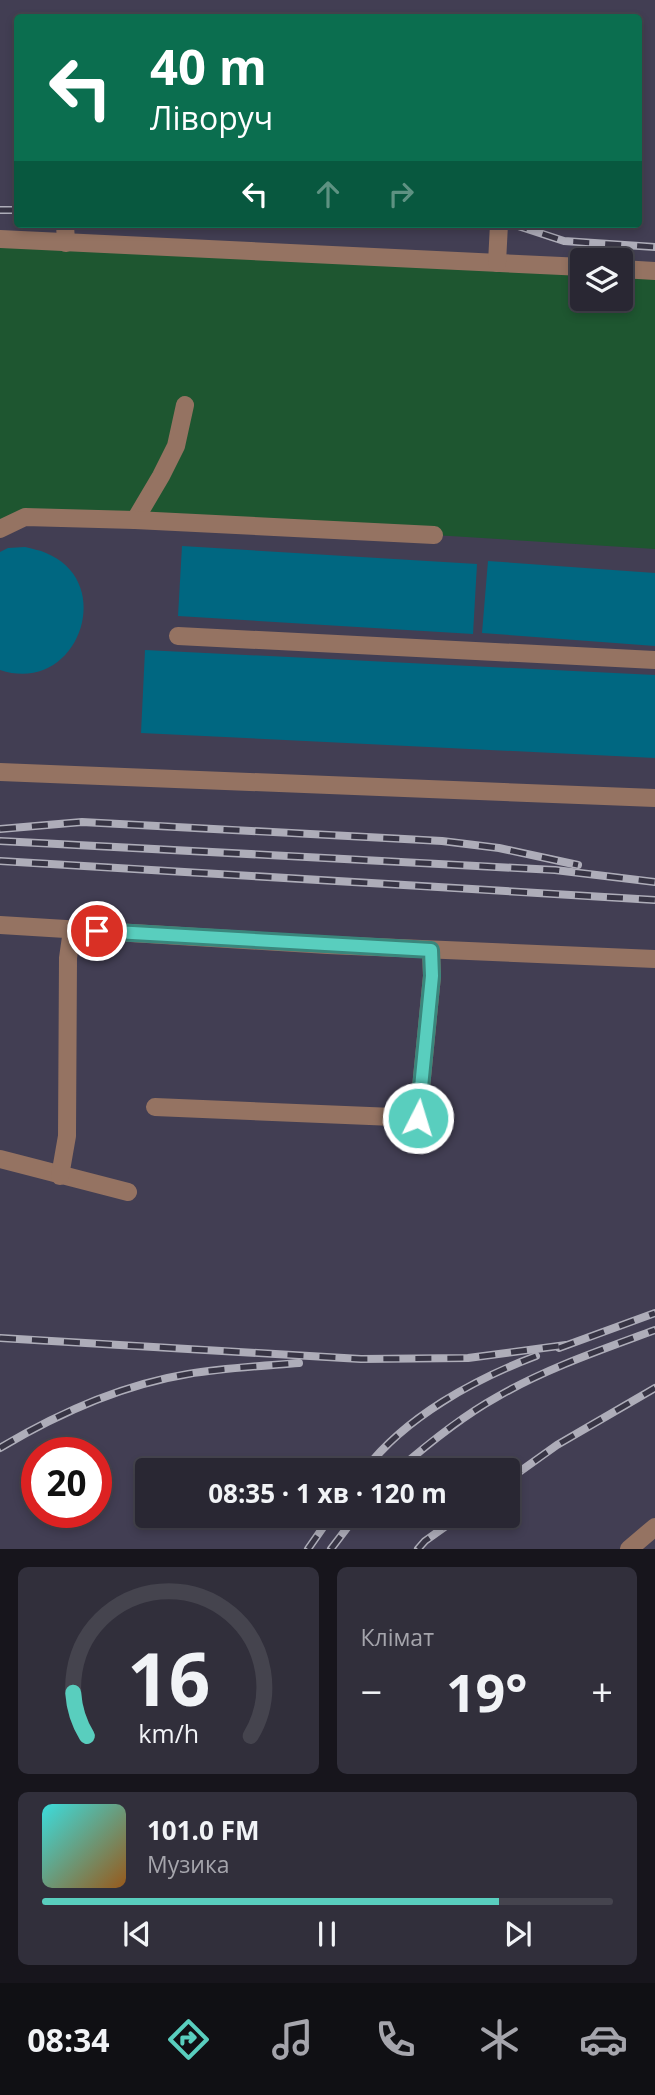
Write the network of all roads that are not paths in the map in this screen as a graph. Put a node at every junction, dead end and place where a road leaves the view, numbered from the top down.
1 (65, 228) edge
2 (499, 228) edge
3 (0, 239) edge
4 (66, 243) junction
5 (497, 263) junction
6 (570, 266) edge
7 (633, 270) edge
8 (655, 271) edge
9 (186, 405) dead end
10 (135, 520) junction
11 (0, 529) edge
12 (434, 535) dead end
13 (178, 636) dead end
14 (655, 660) edge
15 (0, 772) edge
16 (655, 798) edge
17 (0, 925) edge
18 (72, 929) junction
19 (431, 950) junction
20 (655, 959) edge
21 (155, 1107) dead end
22 (0, 1160) edge
23 (60, 1176) junction
24 (128, 1192) dead end
25 (655, 1527) edge
26 (629, 1549) edge

1 - 4 lane
2 - 5 lane
3 - 4 lane
4 - 5 lane
5 - 6 lane
7 - 8 lane
9 - 10 lane
10 - 11 lane
10 - 12 lane
13 - 14 lane
15 - 16 lane
17 - 18 lane
18 - 19 lane
18 - 23 lane
19 - 20 lane
19 - 21 lane
22 - 23 lane
23 - 24 lane
25 - 26 lane

